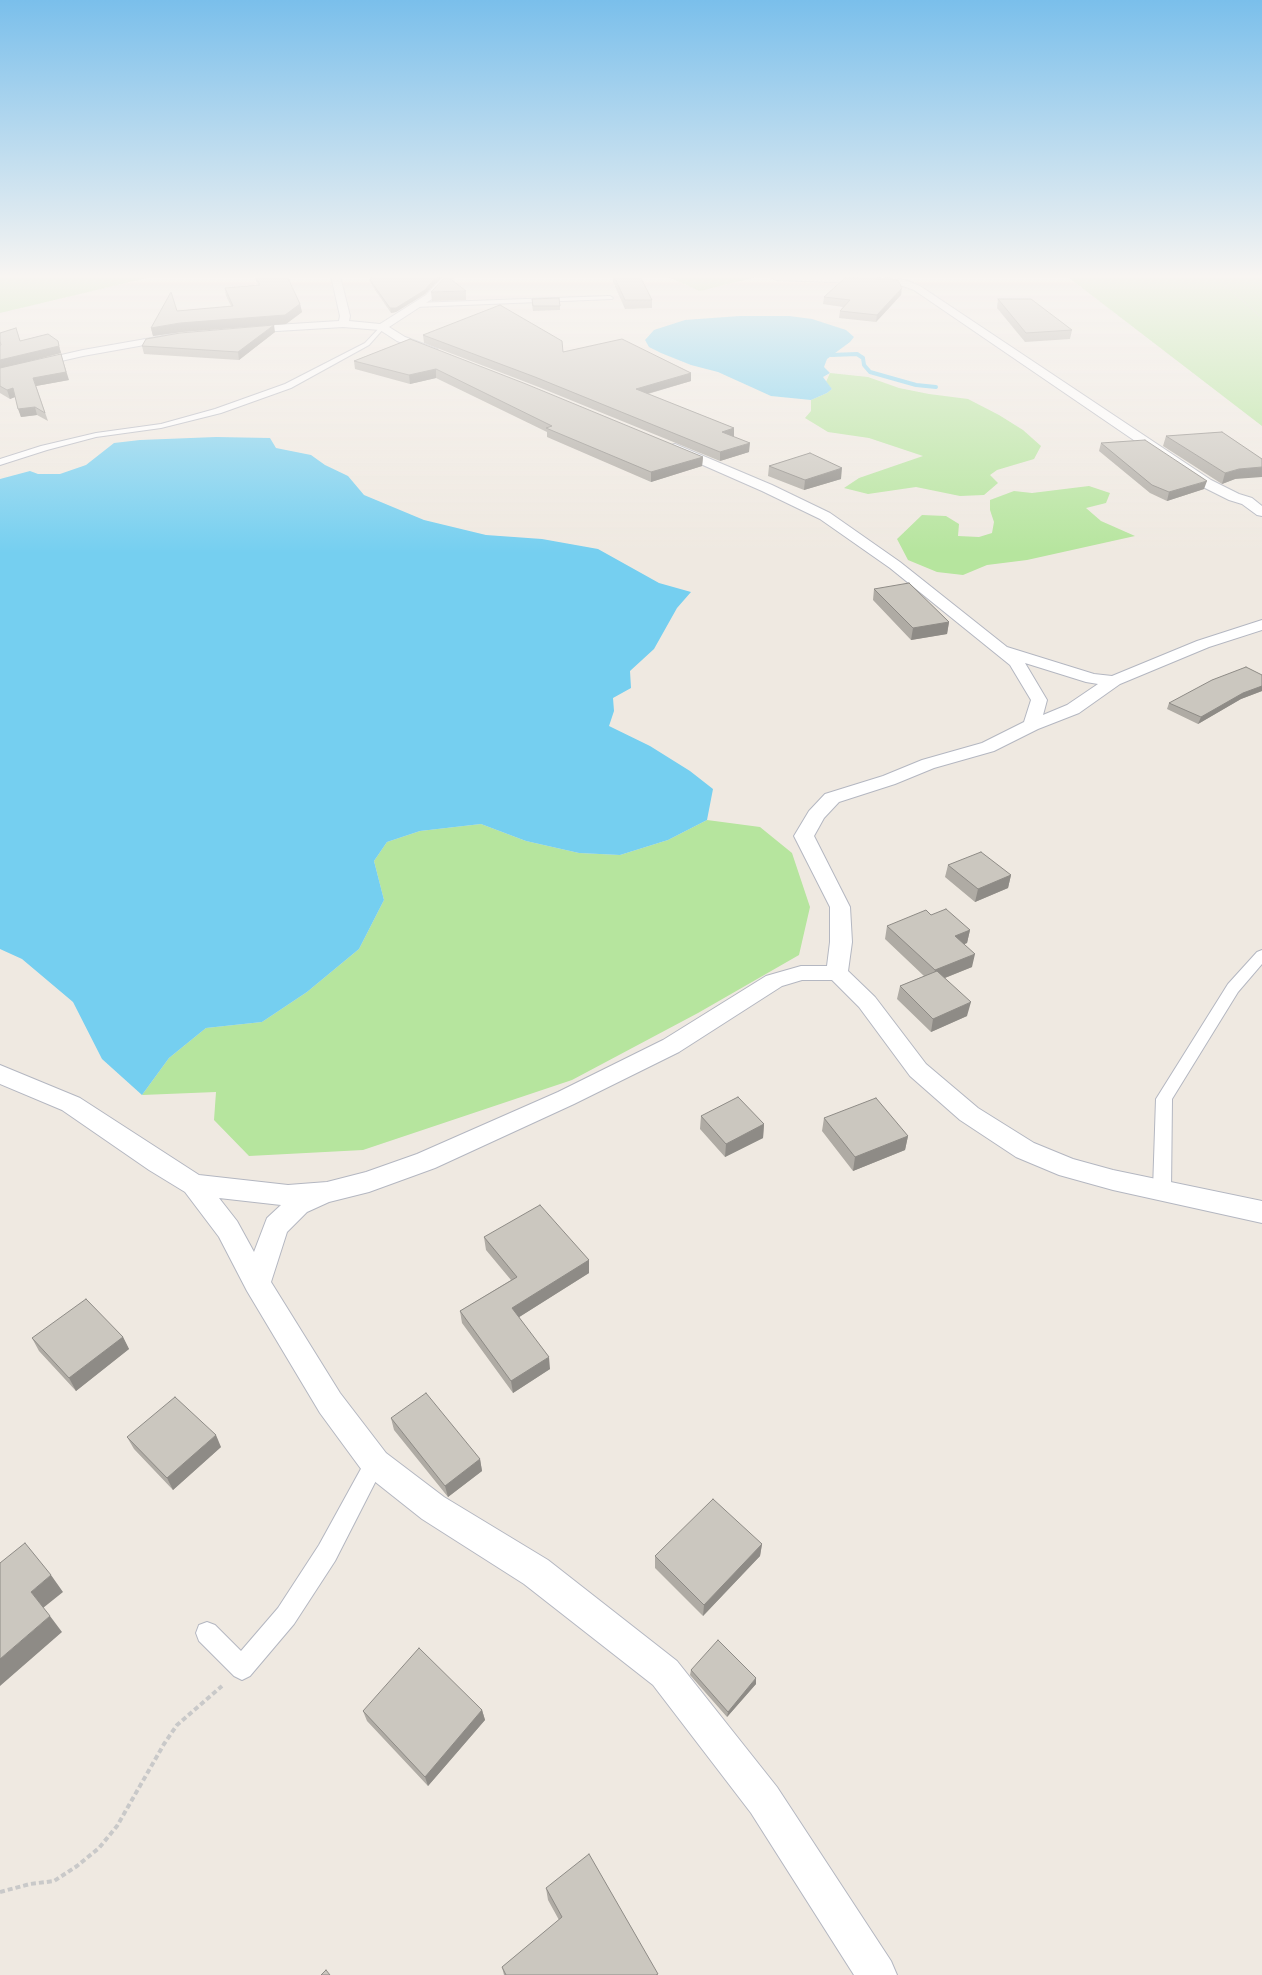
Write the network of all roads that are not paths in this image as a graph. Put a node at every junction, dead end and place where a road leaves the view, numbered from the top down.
1 (17, 368) edge
2 (322, 368) edge
3 (1036, 368) edge
4 (0, 372) edge
5 (664, 443) edge
6 (0, 462) edge
7 (1262, 512) edge
8 (1262, 625) edge
9 (1002, 650) junction
10 (1114, 681) junction
11 (1032, 725) junction
12 (1262, 955) edge
13 (837, 973) junction
14 (0, 1074) edge
15 (194, 1185) junction
16 (1162, 1190) junction
17 (327, 1192) junction
18 (1262, 1212) edge
19 (257, 1283) junction
20 (375, 1463) junction
21 (207, 1633) dead end
22 (877, 1975) edge

1 - 4 street
2 - 6 lane
3 - 7 street
5 - 9 street
8 - 10 street
9 - 10 street
9 - 11 street
10 - 11 street
11 - 13 street
12 - 16 lane
13 - 16 street
13 - 17 street
14 - 15 street
15 - 17 street
15 - 19 street
16 - 18 street
17 - 19 street
19 - 20 street
20 - 21 lane
20 - 22 street

